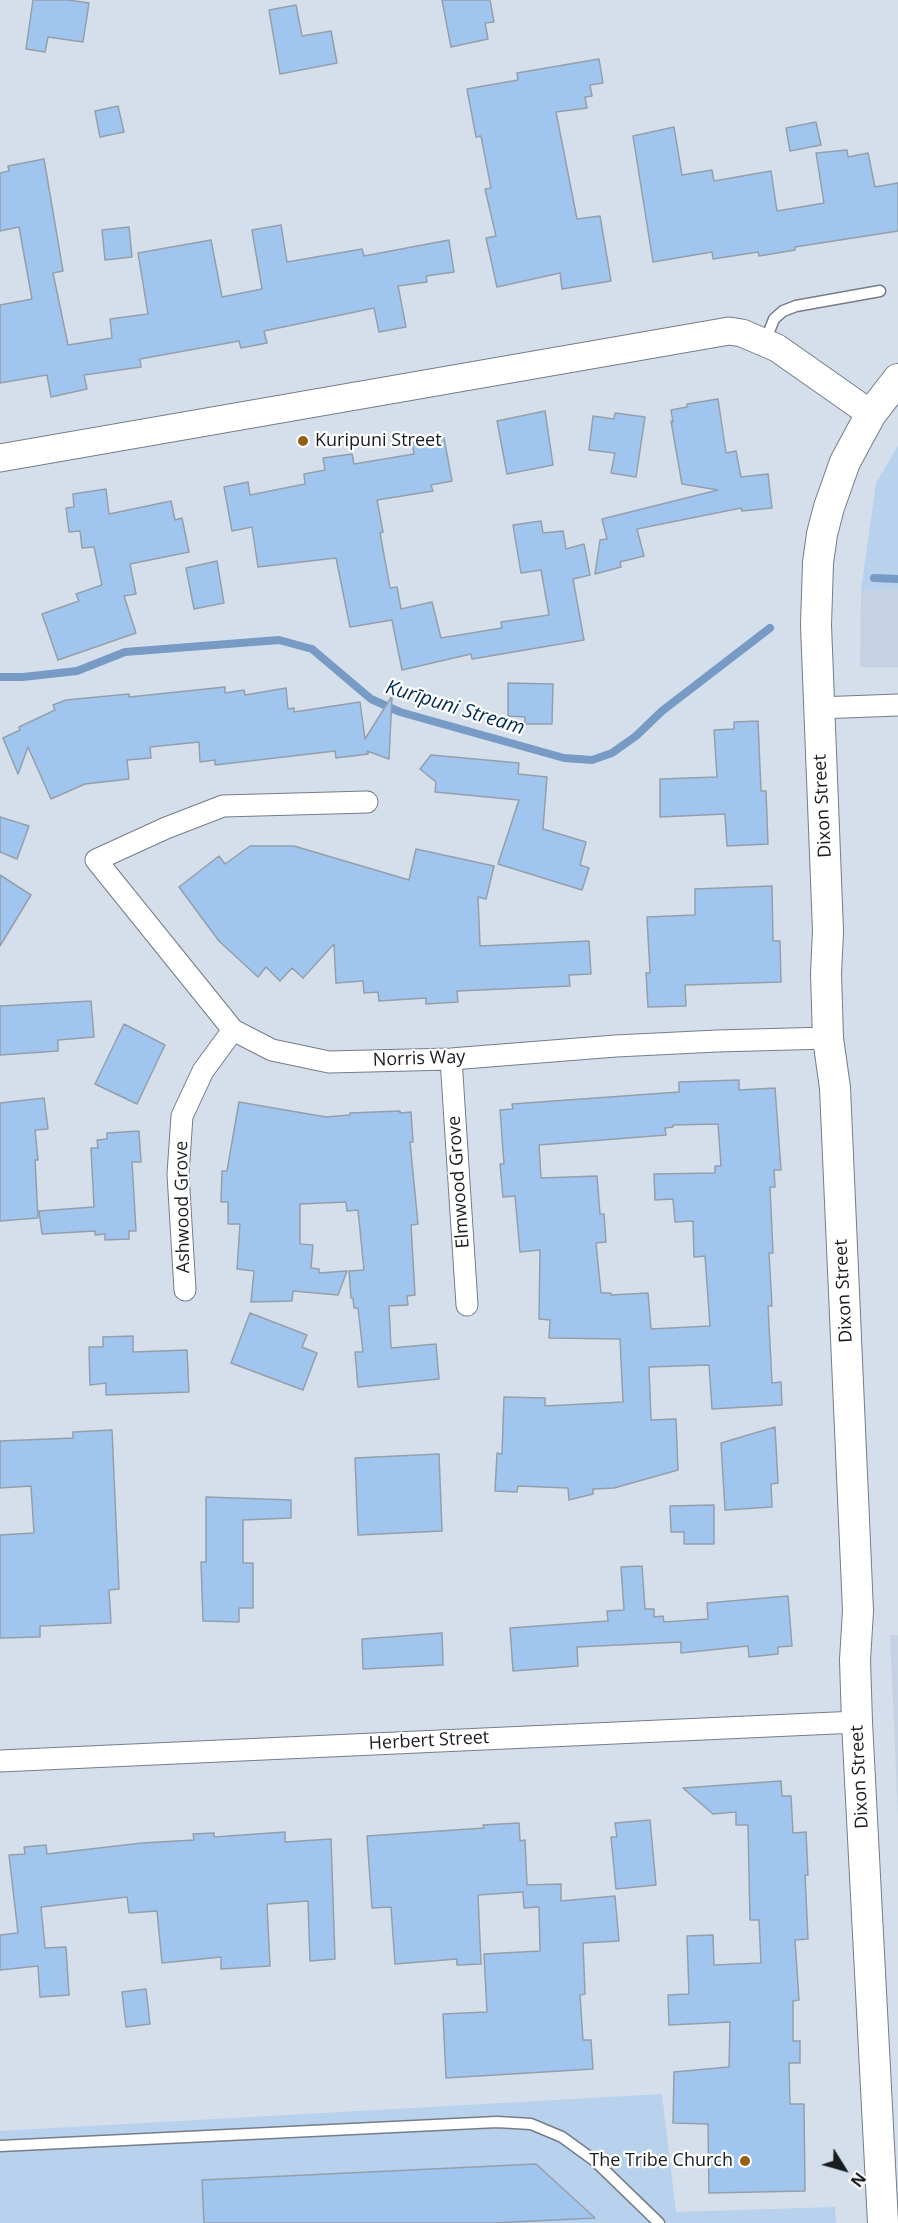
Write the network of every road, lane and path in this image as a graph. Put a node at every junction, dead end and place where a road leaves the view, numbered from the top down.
1 (880, 291) dead end
2 (765, 342) junction
3 (898, 379) edge
4 (871, 414) junction
5 (0, 459) edge
6 (898, 705) edge
7 (818, 708) junction
8 (367, 802) dead end
9 (233, 1030) junction
10 (828, 1038) junction
11 (451, 1059) junction
12 (185, 1290) dead end
13 (467, 1305) dead end
14 (857, 1722) junction
15 (0, 1761) edge
16 (0, 2146) edge
17 (659, 2223) edge
18 (883, 2223) edge

1 - 2 lane
2 - 4 street
2 - 5 street
3 - 4 main road, Dixon Street
4 - 7 main road, Dixon Street
6 - 7 street
7 - 10 main road, Dixon Street
8 - 9 street, Norris Way
9 - 11 street, Norris Way
9 - 12 street, Ashwood Grove
10 - 11 street, Norris Way
10 - 14 main road, Dixon Street
11 - 13 street, Elmwood Grove
14 - 15 street, Herbert Street
14 - 18 main road, Dixon Street
16 - 17 lane

